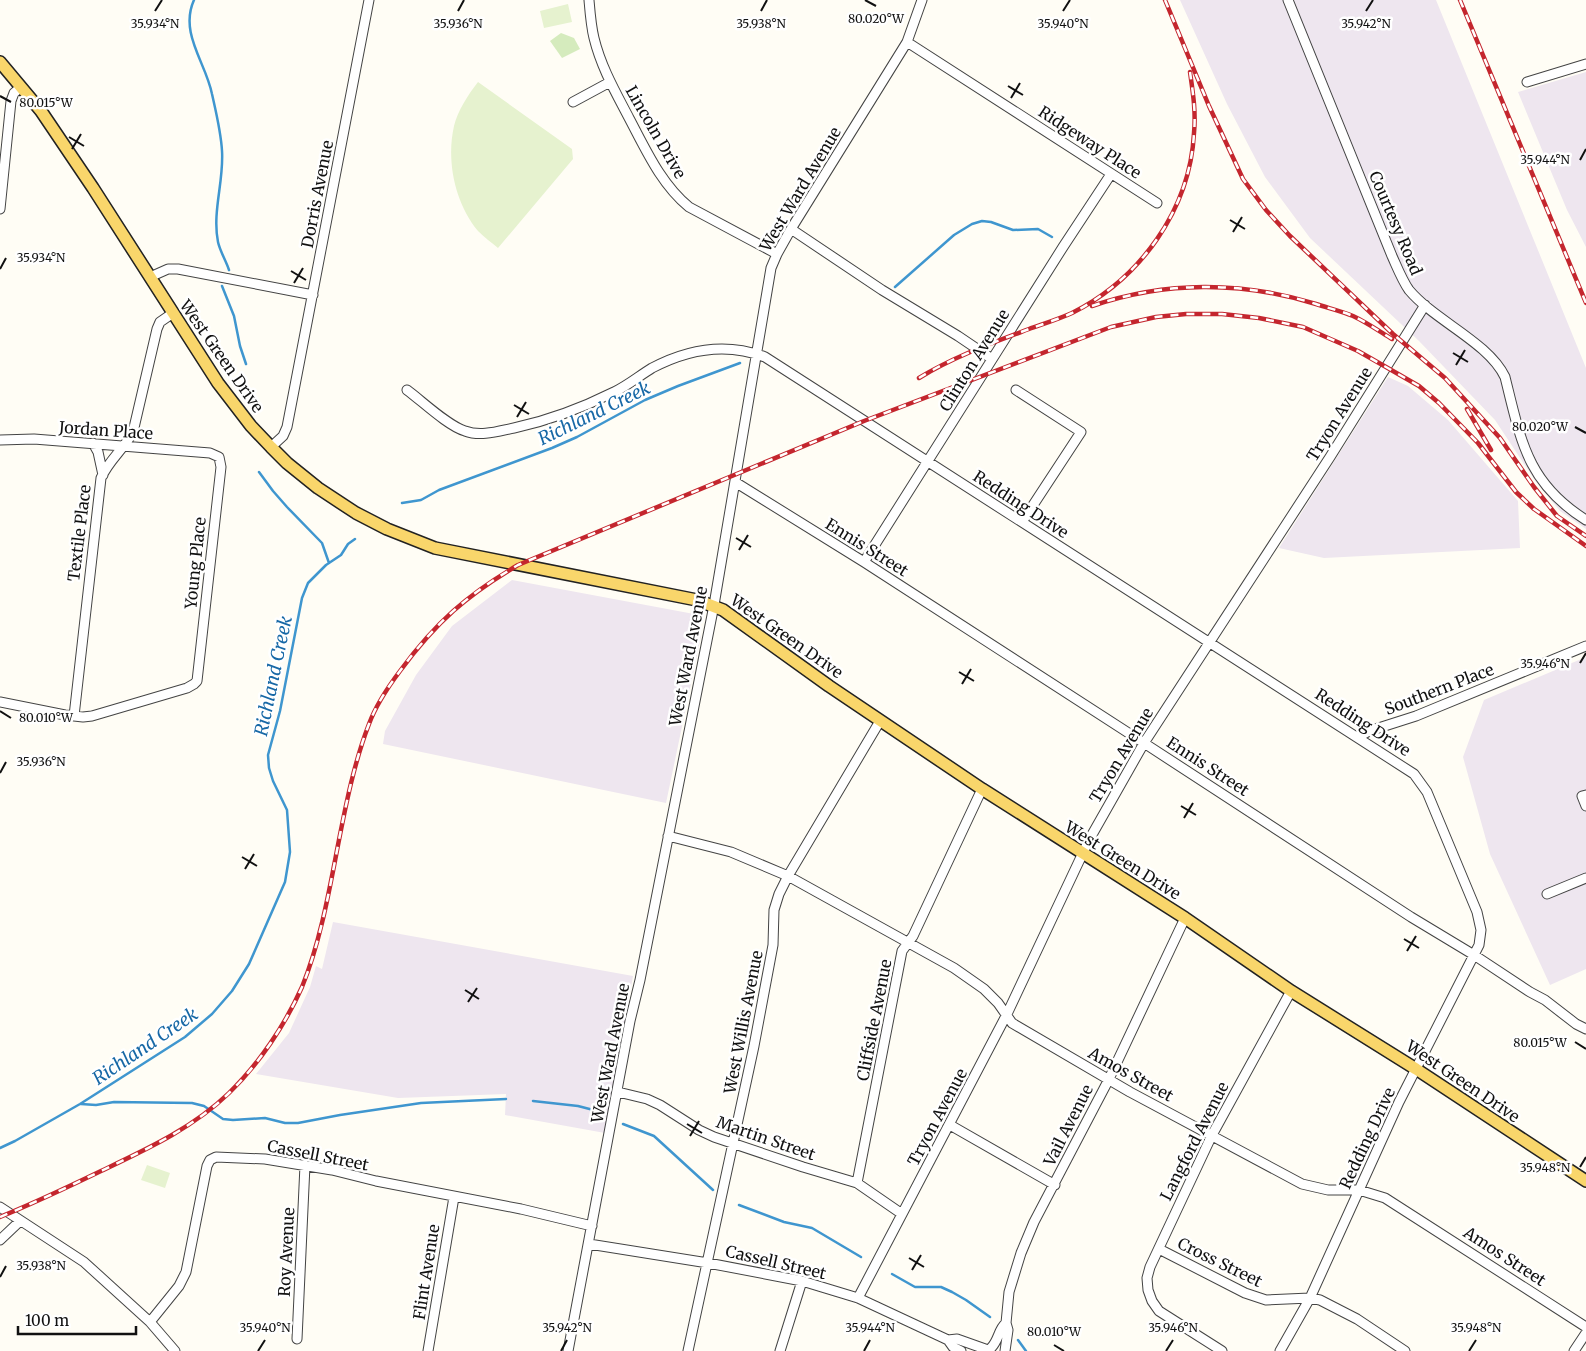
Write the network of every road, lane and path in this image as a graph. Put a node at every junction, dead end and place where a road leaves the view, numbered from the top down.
1 (369, 0) edge
2 (589, 0) edge
3 (922, 0) edge
4 (1288, 0) edge
5 (907, 42) junction
6 (0, 62) edge
7 (1586, 64) edge
8 (610, 82) junction
9 (1527, 82) dead end
10 (21, 87) junction
11 (573, 102) dead end
12 (1111, 174) junction
13 (1157, 202) dead end
14 (0, 209) edge
15 (791, 229) junction
16 (777, 254) junction
17 (150, 277) junction
18 (313, 296) junction
19 (1425, 305) junction
20 (173, 313) junction
21 (756, 354) junction
22 (992, 359) junction
23 (407, 390) dead end
24 (1016, 390) dead end
25 (0, 440) edge
26 (93, 443) junction
27 (124, 446) junction
28 (272, 447) junction
29 (210, 453) joint
30 (927, 462) junction
31 (102, 475) junction
32 (735, 482) junction
33 (1586, 520) edge
34 (1022, 522) junction
35 (864, 562) junction
36 (714, 605) junction
37 (1210, 642) junction
38 (1586, 646) edge
39 (0, 702) edge
40 (74, 716) junction
41 (880, 721) junction
42 (1359, 737) junction
43 (1144, 743) junction
44 (982, 789) junction
45 (1584, 796) edge
46 (1586, 806) edge
47 (668, 836) junction
48 (1083, 854) junction
49 (788, 876) junction
50 (1586, 878) edge
51 (1547, 894) dead end
52 (1185, 918) junction
53 (908, 943) junction
54 (1474, 955) junction
55 (1291, 991) junction
56 (1007, 1014) junction
57 (1586, 1029) edge
58 (1416, 1069) junction
59 (1109, 1079) junction
60 (618, 1092) junction
61 (950, 1125) junction
62 (1212, 1135) junction
63 (734, 1143) junction
64 (305, 1165) junction
65 (1586, 1181) edge
66 (857, 1183) junction
67 (1055, 1185) junction
68 (1359, 1190) junction
69 (454, 1197) junction
70 (0, 1207) edge
71 (902, 1214) junction
72 (20, 1221) junction
73 (592, 1226) junction
74 (0, 1240) edge
75 (589, 1244) junction
76 (1158, 1249) junction
77 (708, 1263) junction
78 (802, 1282) junction
79 (858, 1298) junction
80 (1310, 1298) junction
81 (150, 1322) junction
82 (1006, 1323) junction
83 (1586, 1327) edge
84 (1586, 1334) edge
85 (297, 1339) dead end
86 (948, 1340) junction
87 (989, 1350) edge
88 (176, 1351) edge
89 (428, 1351) edge
90 (568, 1351) edge
91 (688, 1351) edge
92 (781, 1351) edge
93 (961, 1351) edge
94 (1004, 1351) edge
95 (1222, 1351) edge
96 (1280, 1351) edge
97 (1405, 1351) edge
98 (1574, 1351) edge

1 - 18 street, Dorris Avenue
2 - 8 street, Lincoln Drive
3 - 5 street, West Ward Avenue
4 - 19 street, Courtesy Road
5 - 12 street, Ridgeway Place
5 - 15 street, West Ward Avenue
6 - 10 main road, West Green Drive
7 - 9 street
8 - 11 street
8 - 16 street, Lincoln Drive
10 - 14 street
10 - 17 main road, West Green Drive
12 - 13 street, Ridgeway Place
12 - 22 street, Clinton Avenue
15 - 16 street, West Ward Avenue
15 - 22 street
16 - 21 street, West Ward Avenue
17 - 18 street
17 - 20 main road, West Green Drive
18 - 28 street, Dorris Avenue
19 - 33 street, Courtesy Road
19 - 37 street, Tryon Avenue
20 - 27 street, Textile Place
20 - 28 main road, West Green Drive
21 - 23 street, Redding Drive
21 - 30 street, Redding Drive
21 - 32 street, West Ward Avenue
22 - 30 street, Clinton Avenue
24 - 34 street
25 - 26 street, Jordan Place
26 - 27 street, Jordan Place
26 - 31 street
27 - 29 street, Jordan Place
27 - 31 street, Textile Place
28 - 36 main road, West Green Drive
29 - 40 street, Young Place
30 - 34 street, Redding Drive
30 - 35 street, Clinton Avenue
31 - 40 street, Textile Place
32 - 35 street, Ennis Street
32 - 36 street, West Ward Avenue
34 - 37 street, Redding Drive
35 - 43 street, Ennis Street
36 - 41 main road, West Green Drive
36 - 47 street, West Ward Avenue
37 - 42 street, Redding Drive
37 - 43 street, Tryon Avenue
38 - 42 street, Southern Place
39 - 40 street
41 - 44 main road, West Green Drive
41 - 49 street, West Willis Avenue
42 - 54 street, Redding Drive
43 - 48 street, Tryon Avenue
43 - 54 street, Ennis Street
44 - 48 main road, West Green Drive
44 - 53 street, Cliffside Avenue
45 - 46 street
47 - 49 street, Amos Street
47 - 60 street, West Ward Avenue
48 - 52 main road, West Green Drive
48 - 56 street, Tryon Avenue
49 - 53 street, Amos Street
49 - 63 street, West Willis Avenue
50 - 51 street
52 - 55 main road, West Green Drive
52 - 59 street, Vail Avenue
53 - 56 street, Amos Street
53 - 66 street, Cliffside Avenue
54 - 57 street, Ennis Street
54 - 58 street, Redding Drive
55 - 58 main road, West Green Drive
55 - 62 street, Langford Avenue
56 - 59 street, Amos Street
56 - 61 street, Tryon Avenue
58 - 65 main road, West Green Drive
58 - 68 street, Redding Drive
59 - 62 street, Amos Street
59 - 67 street, Vail Avenue
60 - 63 street, Martin Street
60 - 73 street, West Ward Avenue
61 - 67 street
61 - 71 street, Tryon Avenue
62 - 68 street, Amos Street
62 - 76 street, Langford Avenue
63 - 66 street, Martin Street
63 - 77 street, West Willis Avenue
64 - 69 street, Cassell Street
64 - 81 street, Cassell Street
64 - 85 street, Roy Avenue
66 - 71 street, Martin Street
67 - 82 street, Vail Avenue
68 - 80 street, Redding Drive
68 - 83 street, Amos Street
69 - 73 street, Cassell Street
69 - 89 street, Flint Avenue
70 - 72 street
71 - 79 street, Tryon Avenue
72 - 74 street
72 - 81 street
73 - 75 street, West Ward Avenue
75 - 77 street, Cassell Street
75 - 90 street, West Ward Avenue
76 - 80 street, Cross Street
76 - 95 street, Langford Avenue
77 - 78 street, Cassell Street
77 - 91 street, West Willis Avenue
78 - 79 street, Cassell Street
78 - 92 street
79 - 86 street, Cassell Street
80 - 96 street, Redding Drive
80 - 97 street, Cross Street
81 - 88 street
82 - 87 street, Vail Avenue
82 - 94 street, Vail Avenue
84 - 98 street
86 - 87 street, Cassell Street
86 - 93 street, Cassell Street
87 - 94 street, Cassell Street

